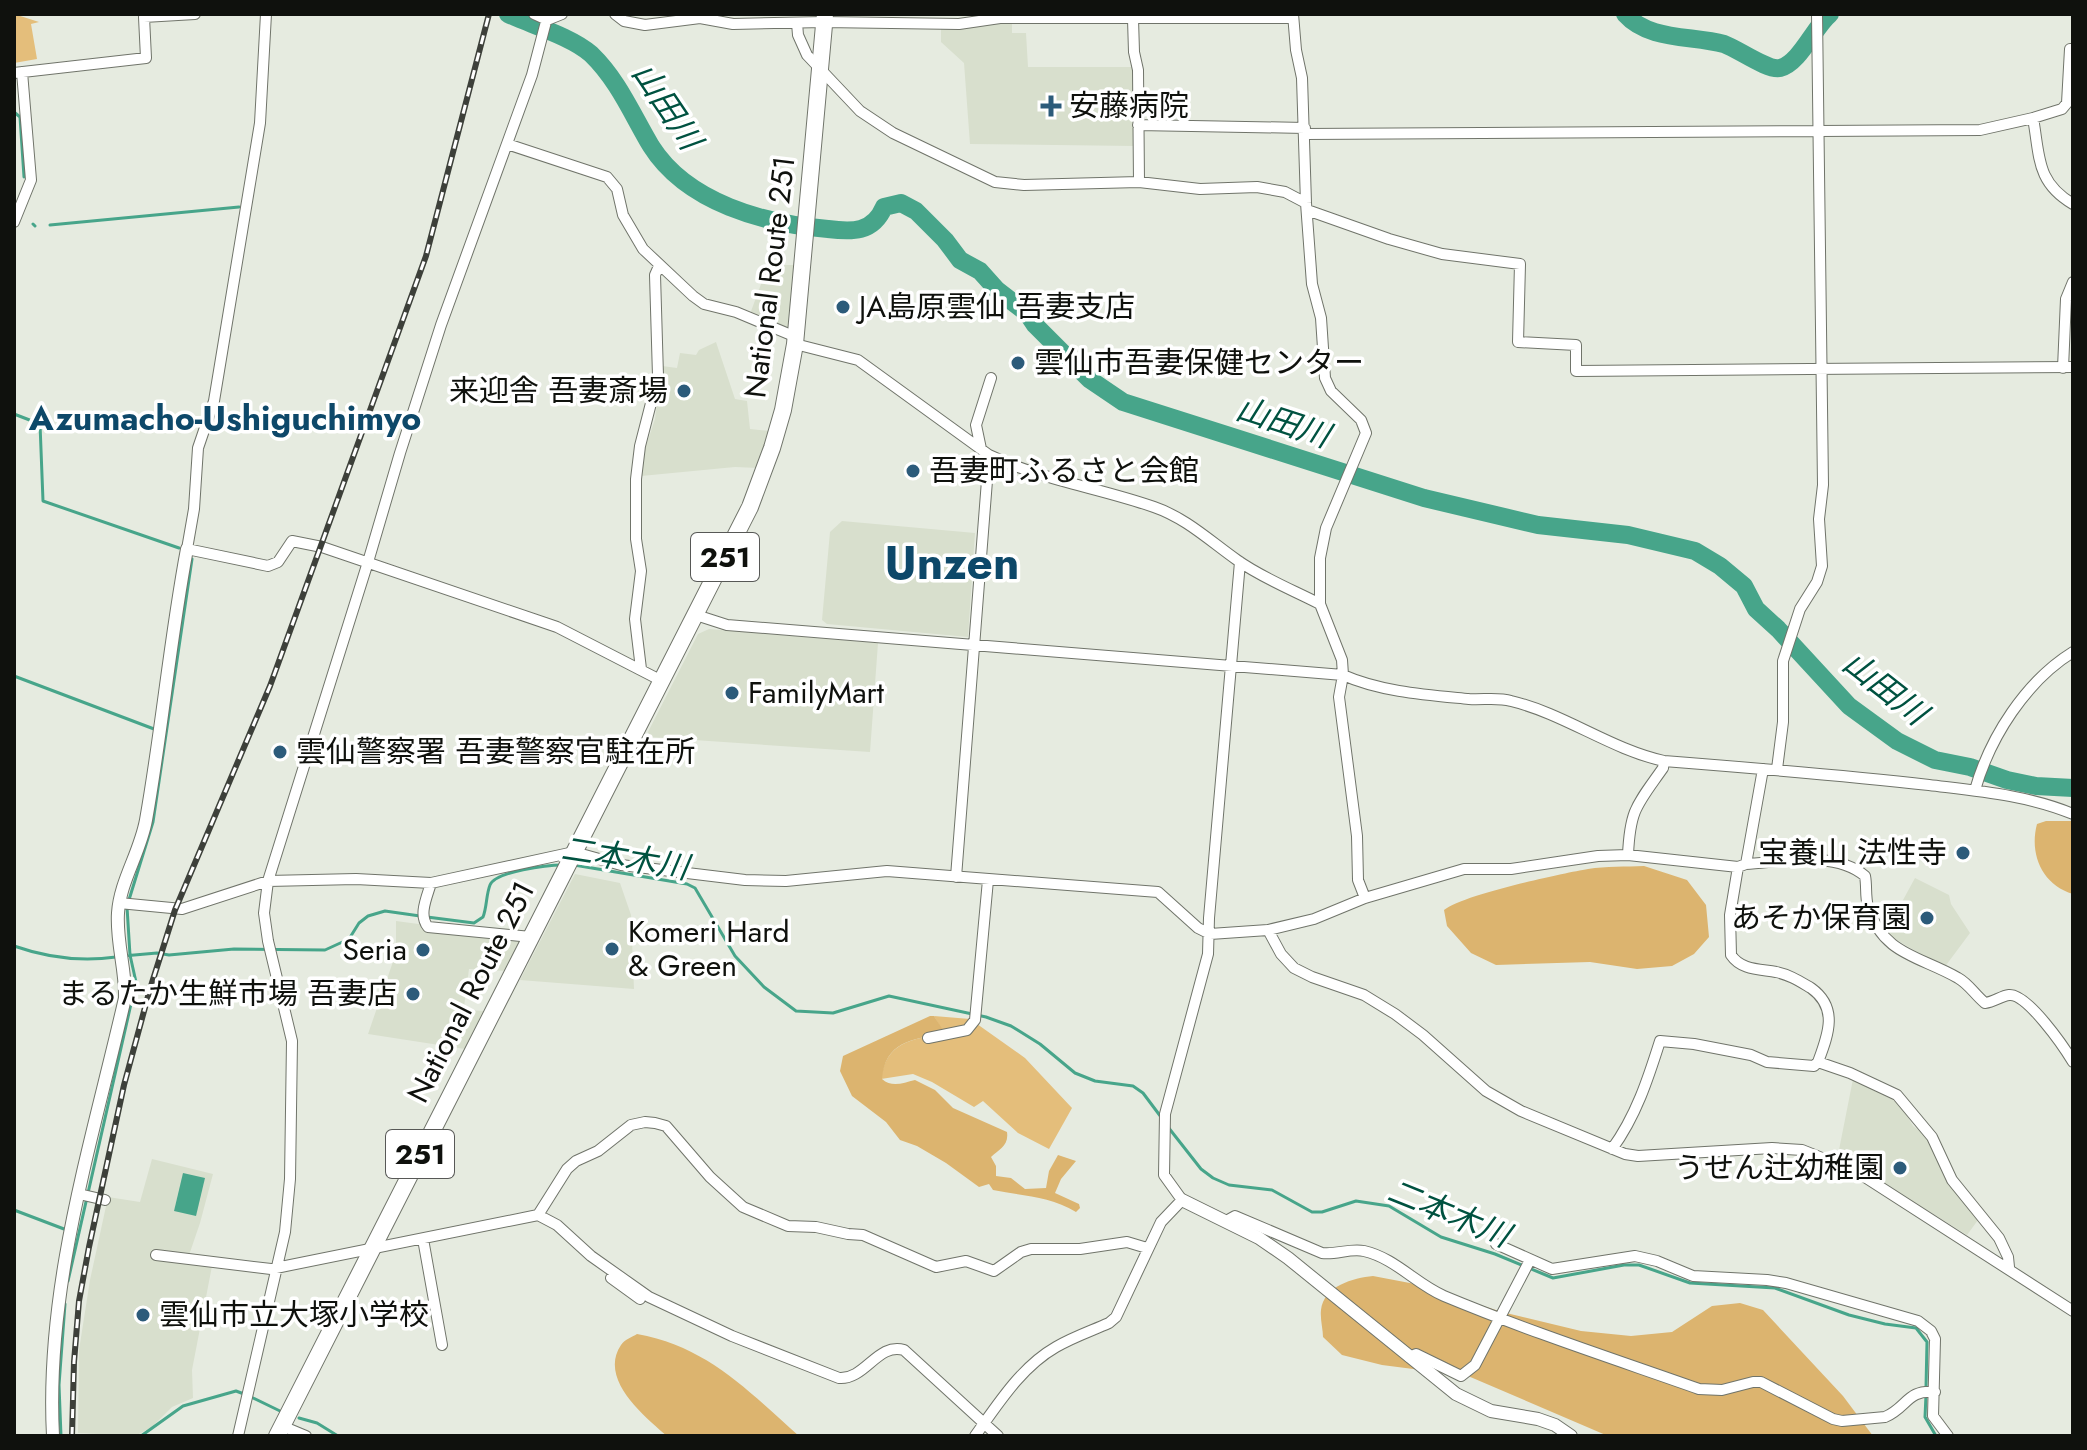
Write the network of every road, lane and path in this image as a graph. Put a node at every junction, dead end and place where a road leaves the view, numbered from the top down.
1 (195, 14) edge
2 (266, 14) edge
3 (534, 14) edge
4 (562, 14) edge
5 (615, 14) edge
6 (1293, 16) edge
7 (1817, 16) edge
8 (824, 18) edge
9 (1133, 19) junction
10 (546, 20) edge
11 (797, 23) junction
12 (2073, 49) edge
13 (820, 70) junction
14 (18, 73) edge
15 (2033, 118) junction
16 (1138, 125) junction
17 (1819, 130) junction
18 (1305, 131) junction
19 (507, 144) junction
20 (1139, 182) junction
21 (2073, 204) edge
22 (1306, 206) junction
23 (14, 222) edge
24 (659, 266) junction
25 (2073, 282) edge
26 (2069, 299) edge
27 (796, 341) junction
28 (1822, 368) junction
29 (2068, 368) edge
30 (991, 378) dead end
31 (985, 452) junction
32 (187, 549) junction
33 (368, 562) junction
34 (1240, 562) junction
35 (1320, 604) junction
36 (696, 615) junction
37 (974, 644) junction
38 (2073, 652) edge
39 (1232, 666) junction
40 (641, 669) junction
41 (1343, 675) junction
42 (662, 681) junction
43 (1664, 761) junction
44 (1763, 769) junction
45 (1777, 769) junction
46 (1976, 787) junction
47 (2073, 814) edge
48 (573, 854) junction
49 (1628, 855) junction
50 (1742, 866) junction
51 (956, 877) junction
52 (988, 880) junction
53 (268, 881) junction
54 (431, 883) junction
55 (1365, 898) junction
56 (119, 903) junction
57 (1268, 930) junction
58 (1210, 934) junction
59 (531, 937) junction
60 (928, 1038) dead end
61 (1818, 1062) junction
62 (2073, 1062) edge
63 (1612, 1149) junction
64 (79, 1194) junction
65 (105, 1200) dead end
66 (1182, 1200) junction
67 (538, 1215) junction
68 (1226, 1221) junction
69 (423, 1239) junction
70 (1496, 1244) dead end
71 (1147, 1248) junction
72 (371, 1250) junction
73 (156, 1255) dead end
74 (604, 1265) junction
75 (1528, 1265) junction
76 (2009, 1267) junction
77 (275, 1269) junction
78 (649, 1304) dead end
79 (2073, 1311) edge
80 (1500, 1319) junction
81 (442, 1345) dead end
82 (1409, 1357) junction
83 (1929, 1391) junction
84 (985, 1422) junction
85 (279, 1431) edge
86 (53, 1434) edge
87 (238, 1436) edge
88 (306, 1436) edge
89 (975, 1436) edge
90 (998, 1436) edge
91 (1571, 1436) edge
92 (1948, 1436) edge

1 - 14 street
2 - 32 street
3 - 10 street
4 - 10 street
5 - 11 street
6 - 9 street
6 - 18 street
7 - 17 street
8 - 9 street
8 - 11 street
8 - 13 highway, National Route 251 / 251
9 - 16 street
10 - 19 street
11 - 13 street
12 - 15 street
13 - 20 street
13 - 27 highway, National Route 251 / 251
14 - 23 street
15 - 17 street
15 - 21 street
16 - 18 street
16 - 20 street
17 - 18 street
17 - 28 street
18 - 22 street
19 - 24 street
19 - 33 street
20 - 22 street
22 - 28 street
22 - 35 street
24 - 27 street
24 - 40 street
25 - 26 street
26 - 29 street
27 - 31 street
27 - 36 highway, National Route 251 / 251
28 - 29 street
28 - 45 street
30 - 31 street
31 - 34 street
31 - 37 street
32 - 33 street
32 - 56 street
33 - 40 street
33 - 53 street
34 - 35 street
34 - 39 street
35 - 41 street
36 - 37 street
36 - 42 highway, National Route 251 / 251
37 - 39 street
37 - 51 street
38 - 46 street
39 - 41 street
39 - 58 street
40 - 42 street
41 - 43 street
41 - 55 street
42 - 48 highway, National Route 251 / 251
43 - 44 street
43 - 49 street
44 - 45 street
44 - 50 street
45 - 46 street
46 - 47 street
48 - 51 street
48 - 54 street
48 - 59 highway, National Route 251 / 251
49 - 50 street
49 - 55 street
50 - 61 street
50 - 62 street
51 - 52 street
52 - 58 street
52 - 60 street
53 - 54 street
53 - 56 street
53 - 77 street
54 - 59 street
55 - 57 street
56 - 64 street
57 - 58 street
57 - 63 street
58 - 66 street
59 - 72 highway, National Route 251 / 251
61 - 63 street
61 - 76 street
63 - 76 street
64 - 65 street
64 - 86 street
66 - 68 street
66 - 71 street
67 - 69 street
67 - 71 street
67 - 74 street
68 - 80 street
68 - 82 street
69 - 72 street
69 - 81 street
70 - 75 street
71 - 84 street
72 - 77 street
72 - 85 highway, National Route 251 / 251
73 - 77 street
74 - 78 street
74 - 84 street
75 - 80 street
75 - 83 street
76 - 79 street
77 - 87 street
80 - 82 street
80 - 83 street
82 - 91 street
83 - 92 street
84 - 89 street
84 - 90 street
85 - 88 street

